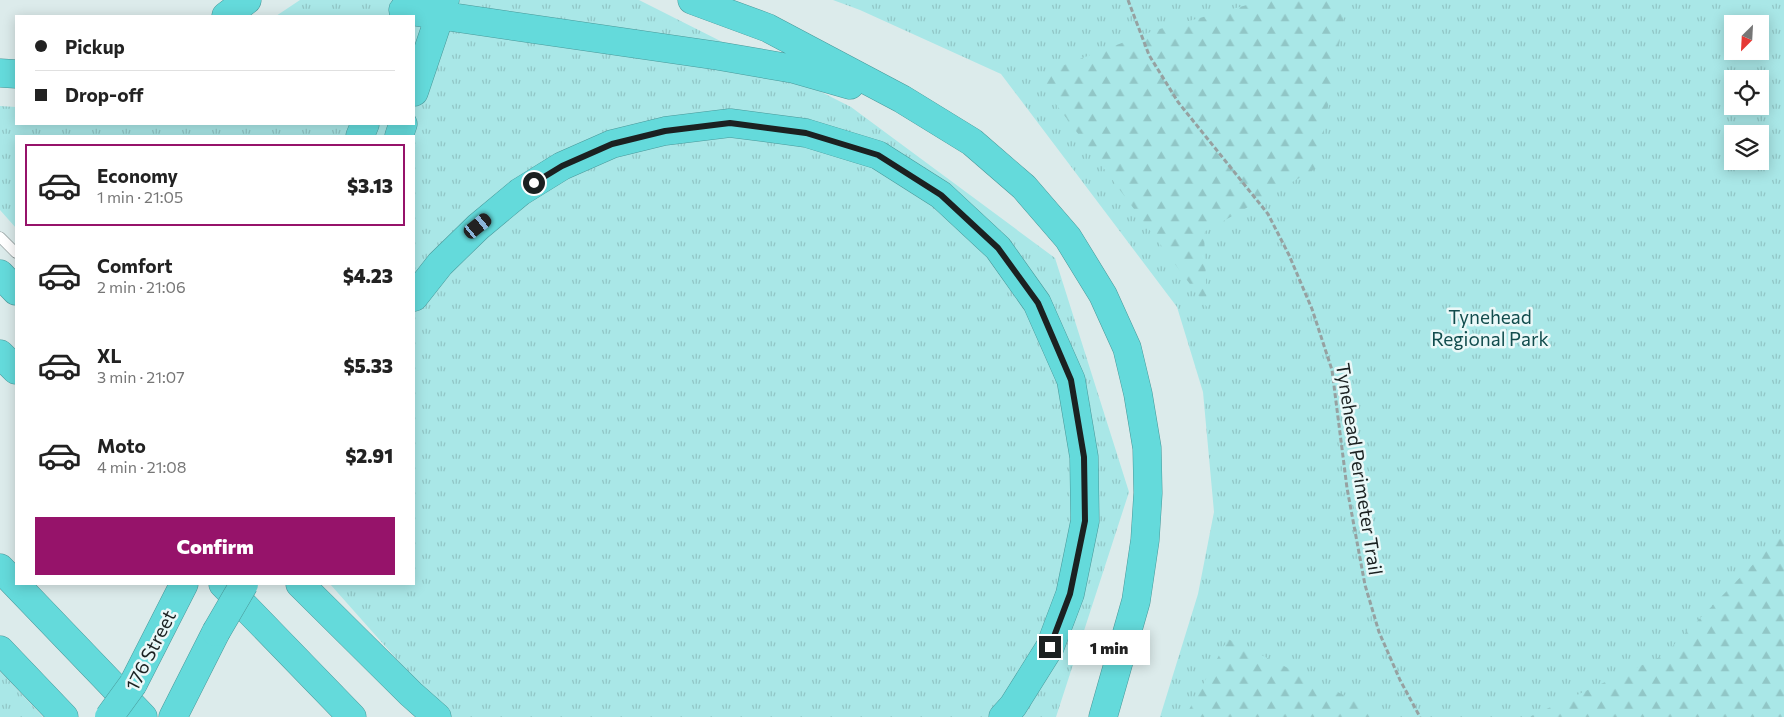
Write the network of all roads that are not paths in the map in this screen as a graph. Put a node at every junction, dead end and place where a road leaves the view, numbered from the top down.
1 (247, 0) edge
2 (692, 0) edge
3 (442, 7) edge
4 (403, 9) edge
5 (227, 15) edge
6 (0, 73) edge
7 (15, 74) edge
8 (415, 89) edge
9 (902, 99) junction
10 (0, 237) edge
11 (15, 253) edge
12 (0, 274) edge
13 (15, 290) edge
14 (415, 296) edge
15 (0, 354) edge
16 (15, 369) edge
17 (0, 568) edge
18 (15, 584) edge
19 (16, 585) edge
20 (183, 585) edge
21 (224, 585) edge
22 (236, 585) edge
23 (243, 585) edge
24 (301, 585) edge
25 (216, 632) junction
26 (0, 650) edge
27 (133, 684) junction
28 (64, 717) edge
29 (110, 717) edge
30 (117, 717) edge
31 (144, 717) edge
32 (173, 717) edge
33 (352, 717) edge
34 (437, 717) edge
35 (1003, 717) edge
36 (1103, 717) edge

1 - 5 highway
2 - 9 highway
3 - 4 highway
3 - 8 highway
3 - 9 highway
6 - 7 highway
9 - 36 highway
10 - 11 lane
12 - 13 highway
14 - 35 highway
15 - 16 highway
17 - 18 highway
19 - 31 highway
20 - 27 highway, 176 Street
21 - 33 highway
22 - 25 highway, bridge
23 - 25 highway, bridge
24 - 34 highway
25 - 32 highway
26 - 28 highway
27 - 29 highway, bridge
27 - 30 highway, 176 Street, bridge

